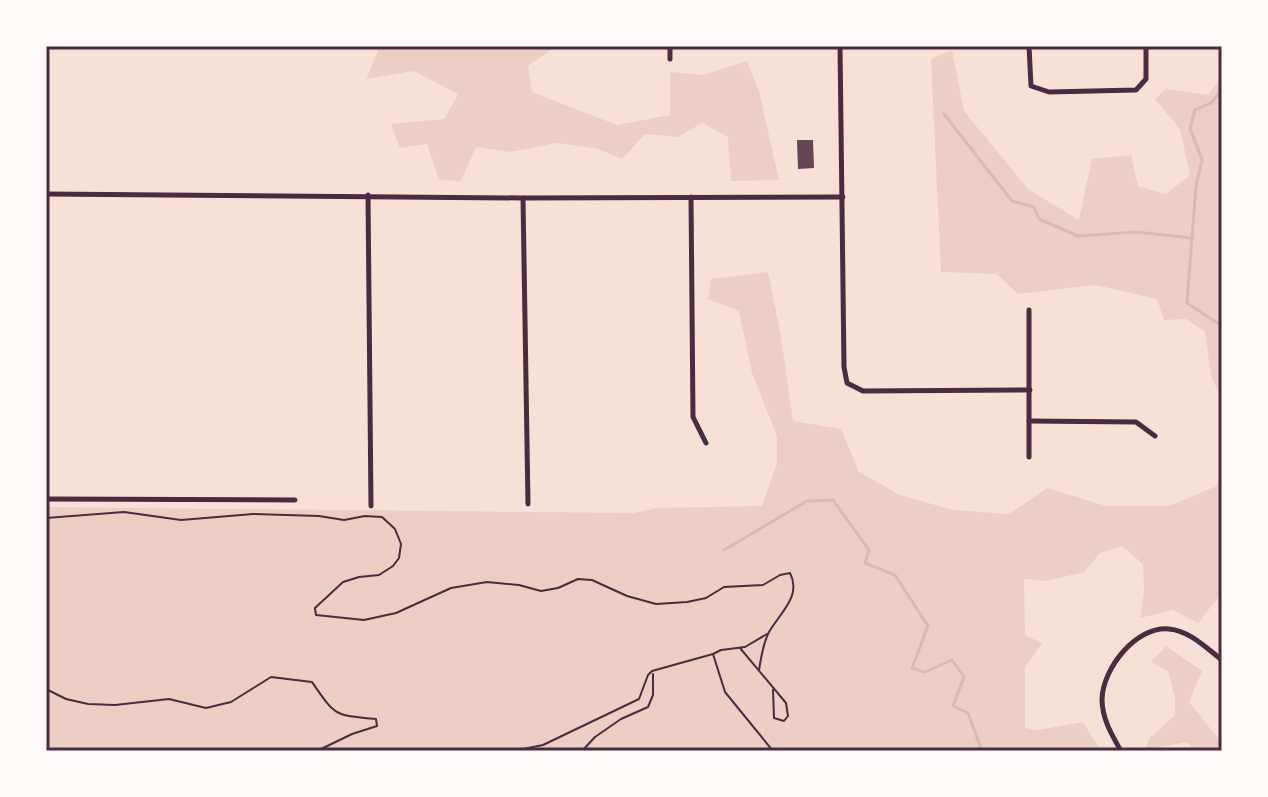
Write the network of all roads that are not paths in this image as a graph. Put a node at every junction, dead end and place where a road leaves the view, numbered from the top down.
1 (670, 46) edge
2 (840, 46) edge
3 (1029, 46) edge
4 (1146, 46) edge
5 (670, 59) dead end
6 (46, 194) edge
7 (368, 195) junction
8 (691, 197) junction
9 (843, 197) junction
10 (523, 198) junction
11 (1029, 310) dead end
12 (1030, 390) junction
13 (1029, 421) junction
14 (1155, 436) dead end
15 (706, 443) dead end
16 (1029, 457) dead end
17 (46, 499) edge
18 (295, 500) dead end
19 (528, 504) dead end
20 (371, 506) dead end
21 (1222, 660) edge
22 (1121, 751) edge

1 - 5 street
2 - 9 street
3 - 4 street
6 - 7 street
7 - 10 street
7 - 20 street
8 - 9 street
8 - 10 street
8 - 15 street
9 - 12 street
10 - 19 street
11 - 12 street
12 - 13 street
13 - 14 street
13 - 16 street
17 - 18 street
21 - 22 street

